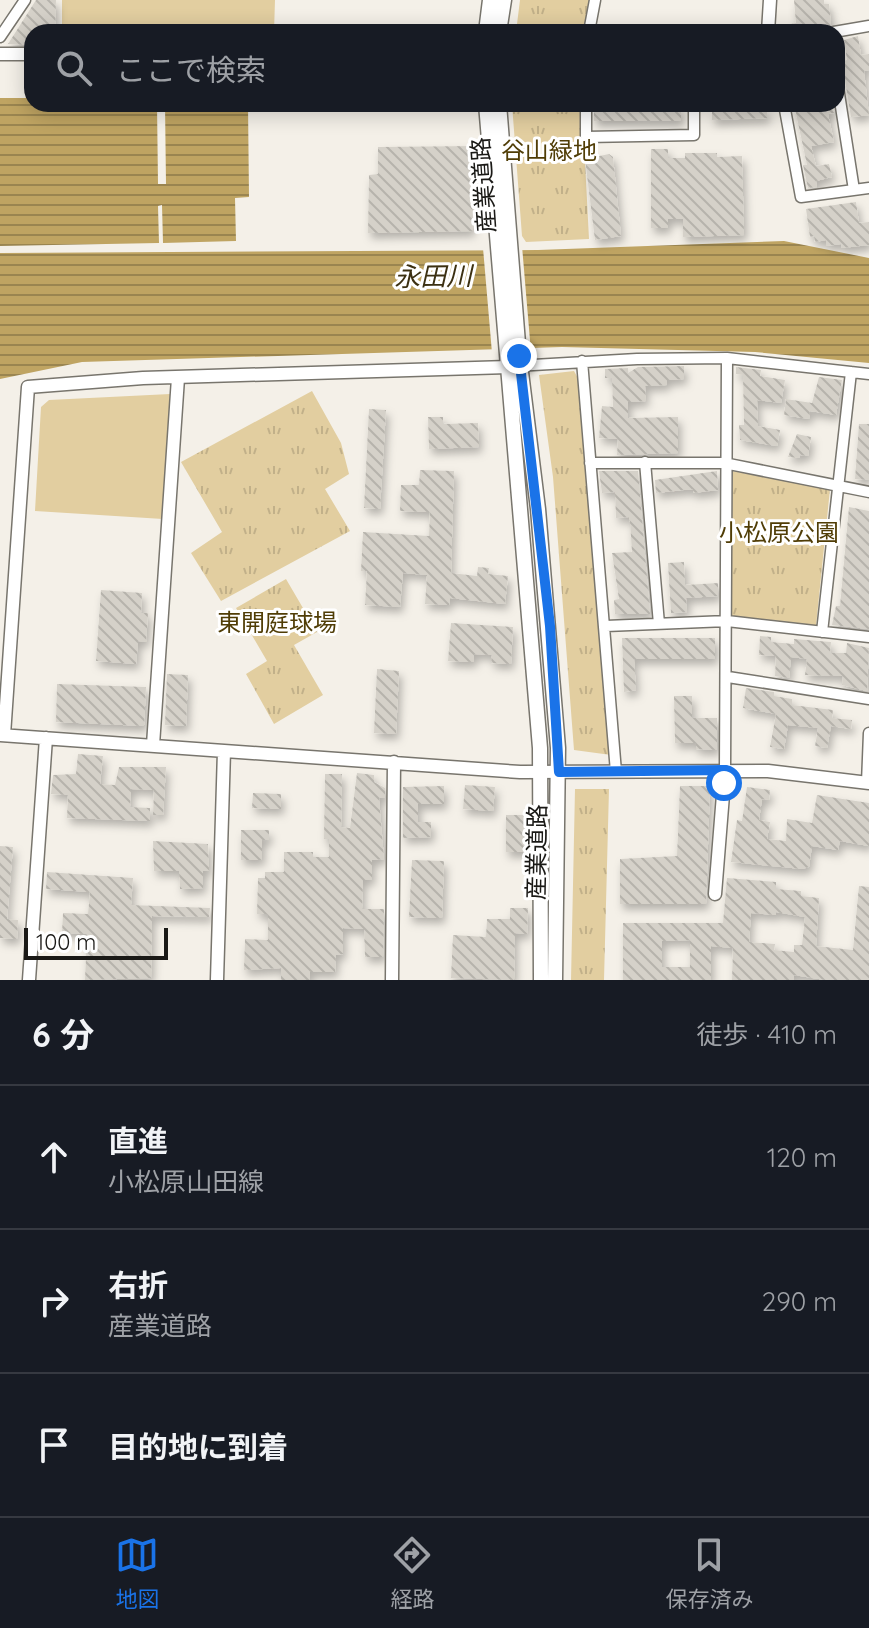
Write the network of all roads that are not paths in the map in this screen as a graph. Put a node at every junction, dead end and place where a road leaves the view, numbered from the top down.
1 (25, 0) edge
2 (490, 0) edge
3 (504, 0) edge
4 (595, 0) edge
5 (770, 0) edge
6 (487, 24) edge
7 (500, 24) edge
8 (590, 24) edge
9 (768, 24) edge
10 (869, 26) edge
11 (845, 30) edge
12 (0, 37) edge
13 (0, 54) edge
14 (24, 54) edge
15 (487, 112) edge
16 (499, 112) edge
17 (586, 112) edge
18 (694, 112) edge
19 (785, 112) edge
20 (842, 112) edge
21 (869, 188) edge
22 (854, 190) junction
23 (502, 246) junction
24 (727, 358) junction
25 (514, 361) junction
26 (582, 361) junction
27 (851, 372) junction
28 (869, 374) edge
29 (178, 378) junction
30 (645, 462) junction
31 (590, 463) junction
32 (724, 463) junction
33 (838, 486) junction
34 (869, 492) edge
35 (727, 621) junction
36 (659, 624) junction
37 (606, 626) junction
38 (822, 632) junction
39 (869, 637) edge
40 (728, 677) junction
41 (869, 699) edge
42 (869, 733) edge
43 (2, 735) edge
44 (46, 738) junction
45 (153, 745) junction
46 (224, 751) junction
47 (394, 762) junction
48 (725, 770) junction
49 (541, 772) junction
50 (559, 772) junction
51 (616, 772) junction
52 (868, 783) edge
53 (715, 894) dead end
54 (29, 980) edge
55 (217, 980) edge
56 (392, 980) edge
57 (541, 980) edge
58 (555, 980) edge

1 - 12 street
2 - 6 main road
3 - 7 main road
4 - 8 street
5 - 9 street
10 - 11 street
13 - 14 street
15 - 23 main road, 産業道路
16 - 23 main road, 産業道路
17 - 18 street
19 - 22 street
20 - 22 street
21 - 22 street
23 - 25 main road, 産業道路
24 - 26 street
24 - 27 street
24 - 32 street
25 - 26 street
25 - 29 street
25 - 49 main road, 産業道路
25 - 50 main road, 産業道路
26 - 31 street
27 - 28 street
27 - 33 street
29 - 43 street
29 - 45 street
30 - 31 street
30 - 32 street
30 - 36 street
31 - 37 street
32 - 33 street
32 - 35 street
33 - 34 street
33 - 38 street
35 - 36 street
35 - 38 street
35 - 40 street
36 - 37 street
37 - 51 street
38 - 39 street
40 - 41 street
40 - 48 street
42 - 52 street
43 - 44 street
44 - 45 street
44 - 54 street
45 - 46 street
46 - 47 street
46 - 55 street
47 - 49 street
47 - 56 street
48 - 51 street
48 - 52 street
48 - 53 street
49 - 50 street
49 - 57 main road, 産業道路
50 - 51 street
50 - 58 main road, 産業道路

